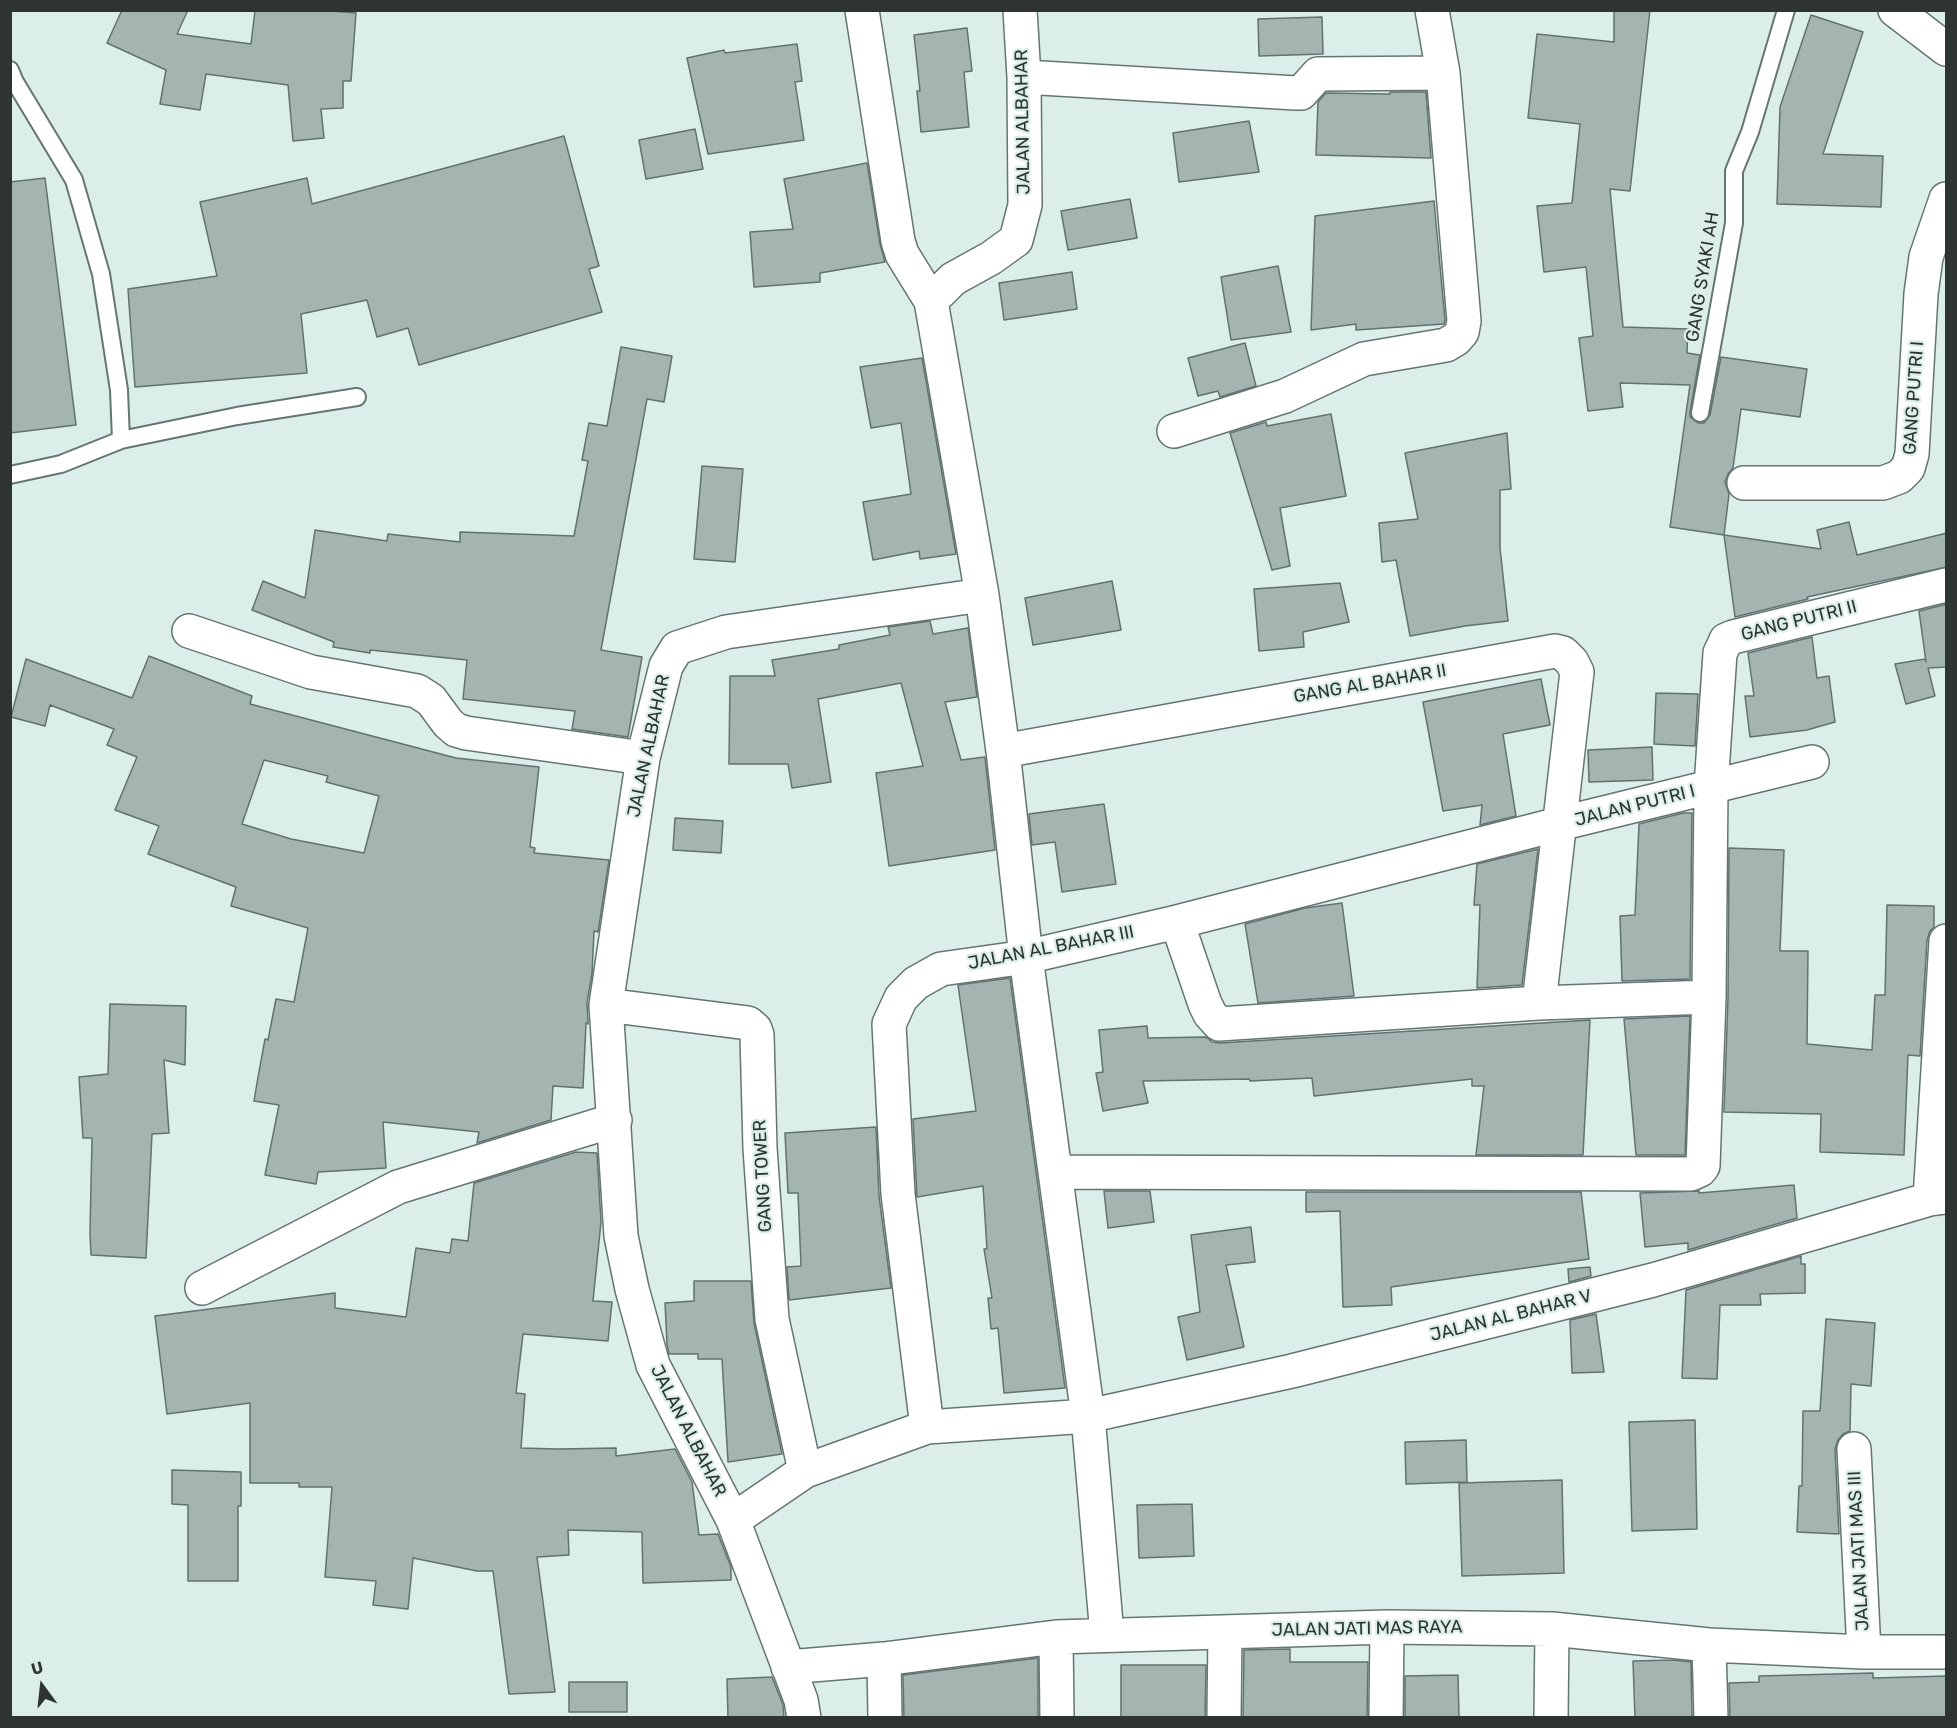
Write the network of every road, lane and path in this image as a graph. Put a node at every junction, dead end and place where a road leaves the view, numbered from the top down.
1 (862, 10) edge
2 (1020, 10) edge
3 (1432, 10) edge
4 (1786, 10) edge
5 (1895, 10) edge
6 (1947, 49) edge
7 (10, 70) edge
8 (1443, 73) junction
9 (1024, 77) junction
10 (1947, 199) edge
11 (931, 301) junction
12 (357, 397) dead end
13 (1700, 413) dead end
14 (1174, 431) dead end
15 (121, 440) junction
16 (10, 475) edge
17 (1744, 483) dead end
18 (1947, 585) edge
19 (982, 595) junction
20 (189, 631) dead end
21 (1004, 751) junction
22 (643, 758) junction
23 (1812, 762) dead end
24 (1711, 787) junction
25 (1559, 824) junction
26 (1177, 922) junction
27 (1947, 941) edge
28 (1026, 957) junction
29 (1709, 997) junction
30 (1539, 1002) junction
31 (606, 1005) junction
32 (615, 1120) junction
33 (1057, 1172) junction
34 (1938, 1198) edge
35 (202, 1288) dead end
36 (1088, 1416) junction
37 (927, 1426) junction
38 (1854, 1449) dead end
39 (805, 1471) junction
40 (733, 1520) junction
41 (1387, 1627) junction
42 (1552, 1629) junction
43 (1225, 1632) junction
44 (1107, 1635) junction
45 (1056, 1637) junction
46 (1710, 1645) junction
47 (1864, 1652) junction
48 (1947, 1652) edge
49 (884, 1659) junction
50 (788, 1667) junction
51 (804, 1718) edge
52 (885, 1718) edge
53 (1057, 1718) edge
54 (1224, 1718) edge
55 (1386, 1718) edge
56 (1551, 1718) edge
57 (1711, 1718) edge

1 - 11 street
2 - 9 street, JALAN ALBAHAR
3 - 8 street
4 - 13 lane, GANG SYAKI AH
5 - 6 street
7 - 15 lane
8 - 9 street
8 - 14 street
9 - 11 street, JALAN ALBAHAR
10 - 17 street, GANG PUTRI I
11 - 19 street
12 - 15 lane
15 - 16 lane
18 - 24 street, GANG PUTRI II
19 - 21 street
19 - 22 street, JALAN ALBAHAR
20 - 22 street
21 - 25 street, GANG AL BAHAR II
21 - 28 street
22 - 31 street, JALAN ALBAHAR
23 - 24 street, JALAN PUTRI I
24 - 25 street, JALAN PUTRI I
24 - 29 street
25 - 26 street, JALAN AL BAHAR III
25 - 30 street
26 - 28 street, JALAN AL BAHAR III
26 - 30 street
27 - 34 street
28 - 33 street
28 - 37 street, JALAN AL BAHAR III
29 - 30 street
29 - 33 street
31 - 32 street, JALAN ALBAHAR
31 - 39 street, GANG TOWER
32 - 35 street
32 - 40 street, JALAN ALBAHAR
33 - 36 street
34 - 36 street, JALAN AL BAHAR V
36 - 37 street, JALAN AL BAHAR V
36 - 44 street
37 - 39 street, JALAN AL BAHAR V
38 - 47 street, JALAN JATI MAS III
39 - 40 street, JALAN AL BAHAR V
40 - 50 street, JALAN ALBAHAR
41 - 42 street, JALAN JATI MAS RAYA
41 - 43 street, JALAN JATI MAS RAYA
41 - 55 street
42 - 46 street, JALAN JATI MAS RAYA
42 - 56 street
43 - 44 street, JALAN JATI MAS RAYA
43 - 54 street
44 - 45 street, JALAN JATI MAS RAYA
45 - 49 street, JALAN JATI MAS RAYA
45 - 53 street
46 - 47 street, JALAN JATI MAS RAYA
46 - 57 street
47 - 48 street, JALAN JATI MAS RAYA
49 - 50 street, JALAN JATI MAS RAYA
49 - 52 street
50 - 51 street, JALAN ALBAHAR

